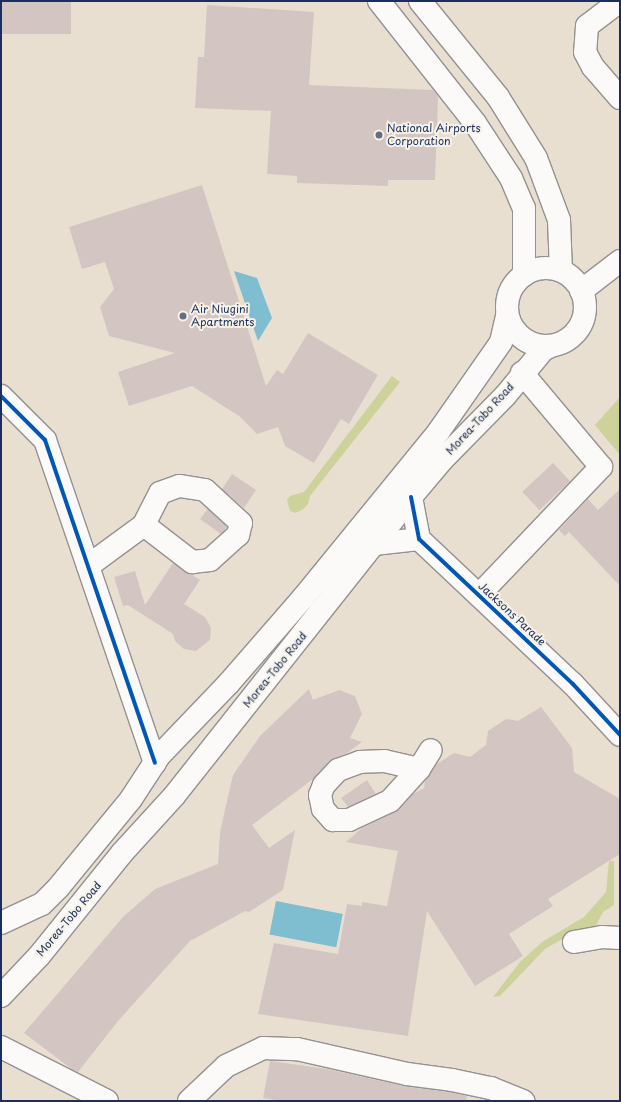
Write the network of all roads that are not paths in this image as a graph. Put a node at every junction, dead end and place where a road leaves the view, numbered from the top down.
1 (379, 1) edge
2 (420, 1) edge
3 (620, 1) edge
4 (620, 98) edge
5 (620, 261) edge
6 (560, 271) junction
7 (524, 275) junction
8 (581, 290) junction
9 (507, 317) junction
10 (551, 346) junction
11 (522, 373) junction
12 (1, 396) edge
13 (411, 497) junction
14 (144, 525) dead end
15 (419, 539) junction
16 (374, 544) junction
17 (88, 566) junction
18 (479, 595) junction
19 (620, 735) edge
20 (431, 750) dead end
21 (155, 763) junction
22 (419, 769) dead end
23 (1, 923) edge
24 (620, 938) edge
25 (574, 942) dead end
26 (1, 996) edge
27 (1, 1047) edge
28 (107, 1101) edge
29 (189, 1101) edge
30 (524, 1101) edge

1 - 7 main road
2 - 6 main road
3 - 4 main road
5 - 8 main road
6 - 7 main road
6 - 8 main road
7 - 9 main road
8 - 10 main road
9 - 10 main road
9 - 21 main road, Morea-Tobo Road
10 - 11 main road, Morea-Tobo Road
11 - 13 main road, Morea-Tobo Road
11 - 18 main road
12 - 17 main road
13 - 15 main road
13 - 16 main road, Morea-Tobo Road
14 - 17 main road
15 - 16 main road
15 - 18 main road, Jacksons Parade
16 - 26 main road, Morea-Tobo Road
17 - 21 main road
18 - 19 main road, Jacksons Parade
20 - 22 main road
21 - 23 main road, Morea-Tobo Road
24 - 25 main road
27 - 28 main road
29 - 30 main road

